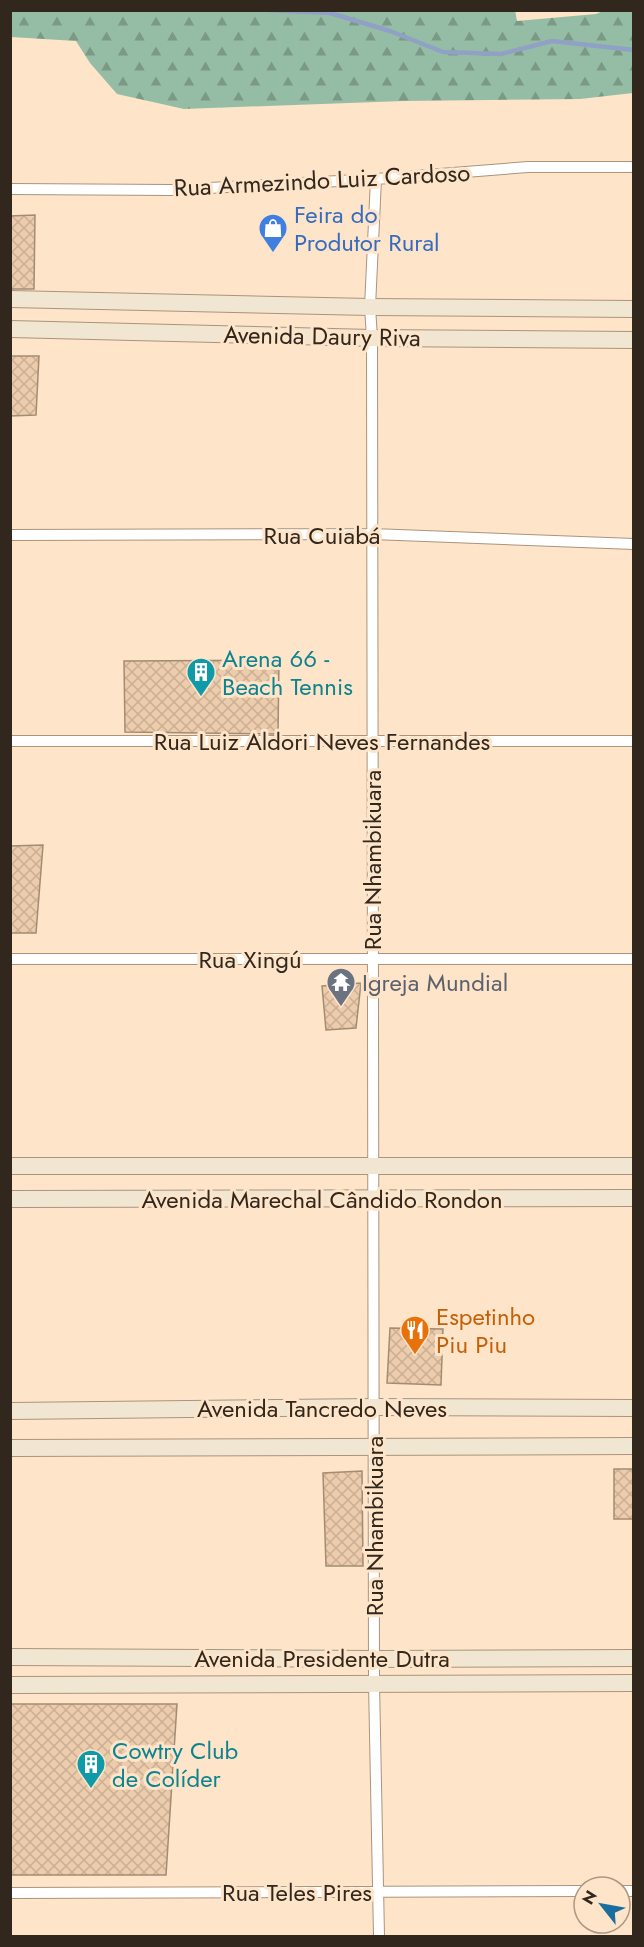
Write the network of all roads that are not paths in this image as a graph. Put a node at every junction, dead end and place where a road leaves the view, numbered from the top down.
1 (633, 167) edge
2 (376, 179) junction
3 (10, 189) edge
4 (10, 299) edge
5 (370, 307) junction
6 (633, 309) edge
7 (10, 329) edge
8 (372, 338) junction
9 (633, 340) edge
10 (372, 534) junction
11 (10, 536) edge
12 (633, 544) edge
13 (10, 741) edge
14 (372, 741) junction
15 (633, 741) edge
16 (10, 959) edge
17 (633, 959) edge
18 (373, 960) junction
19 (10, 1166) edge
20 (633, 1166) edge
21 (373, 1167) junction
22 (633, 1198) edge
23 (10, 1199) edge
24 (373, 1200) junction
25 (374, 1407) junction
26 (633, 1408) edge
27 (10, 1411) edge
28 (374, 1446) junction
29 (633, 1446) edge
30 (10, 1448) edge
31 (10, 1657) edge
32 (633, 1658) edge
33 (374, 1659) junction
34 (374, 1683) junction
35 (633, 1683) edge
36 (10, 1685) edge
37 (572, 1891) edge
38 (379, 1892) junction
39 (10, 1893) edge
40 (379, 1936) edge

1 - 2 street, Rua Armezindo Luiz Cardoso
2 - 3 street, Rua Armezindo Luiz Cardoso
2 - 5 street, Rua Nhambikuara
4 - 5 street, Avenida Daury Riva
5 - 6 street, Avenida Daury Riva
5 - 8 street, Rua Nhambikuara
7 - 8 street, Avenida Daury Riva
8 - 9 street, Avenida Daury Riva
8 - 10 street, Rua Nhambikuara
10 - 11 street, Rua Cuiabá
10 - 12 street, Rua Cuiabá
10 - 14 street, Rua Nhambikuara
13 - 14 street, Rua Luiz Aldori Neves Fernandes
14 - 15 street, Rua Luiz Aldori Neves Fernandes
14 - 18 street, Rua Nhambikuara
16 - 18 street, Rua Xingú
17 - 18 street, Rua Xingú
18 - 21 street, Rua Nhambikuara
19 - 21 street, Avenida Marechal Cândido Rondon
20 - 21 street, Avenida Marechal Cândido Rondon
21 - 24 street, Rua Nhambikuara
22 - 24 street, Avenida Marechal Cândido Rondon
23 - 24 street, Avenida Marechal Cândido Rondon
24 - 25 street, Rua Nhambikuara
25 - 26 street, Avenida Tancredo Neves
25 - 27 street, Avenida Tancredo Neves
25 - 28 street, Rua Nhambikuara
28 - 29 street, Avenida Tancredo Neves
28 - 30 street, Avenida Tancredo Neves
28 - 33 street, Rua Nhambikuara
31 - 33 street, Avenida Presidente Dutra
32 - 33 street, Avenida Presidente Dutra
33 - 34 street, Rua Nhambikuara
34 - 35 street, Avenida Presidente Dutra
34 - 36 street, Avenida Presidente Dutra
34 - 38 street, Rua Nhambikuara
37 - 38 street, Rua Teles Pires
38 - 39 street, Rua Teles Pires
38 - 40 street, Rua Nhambikuara

